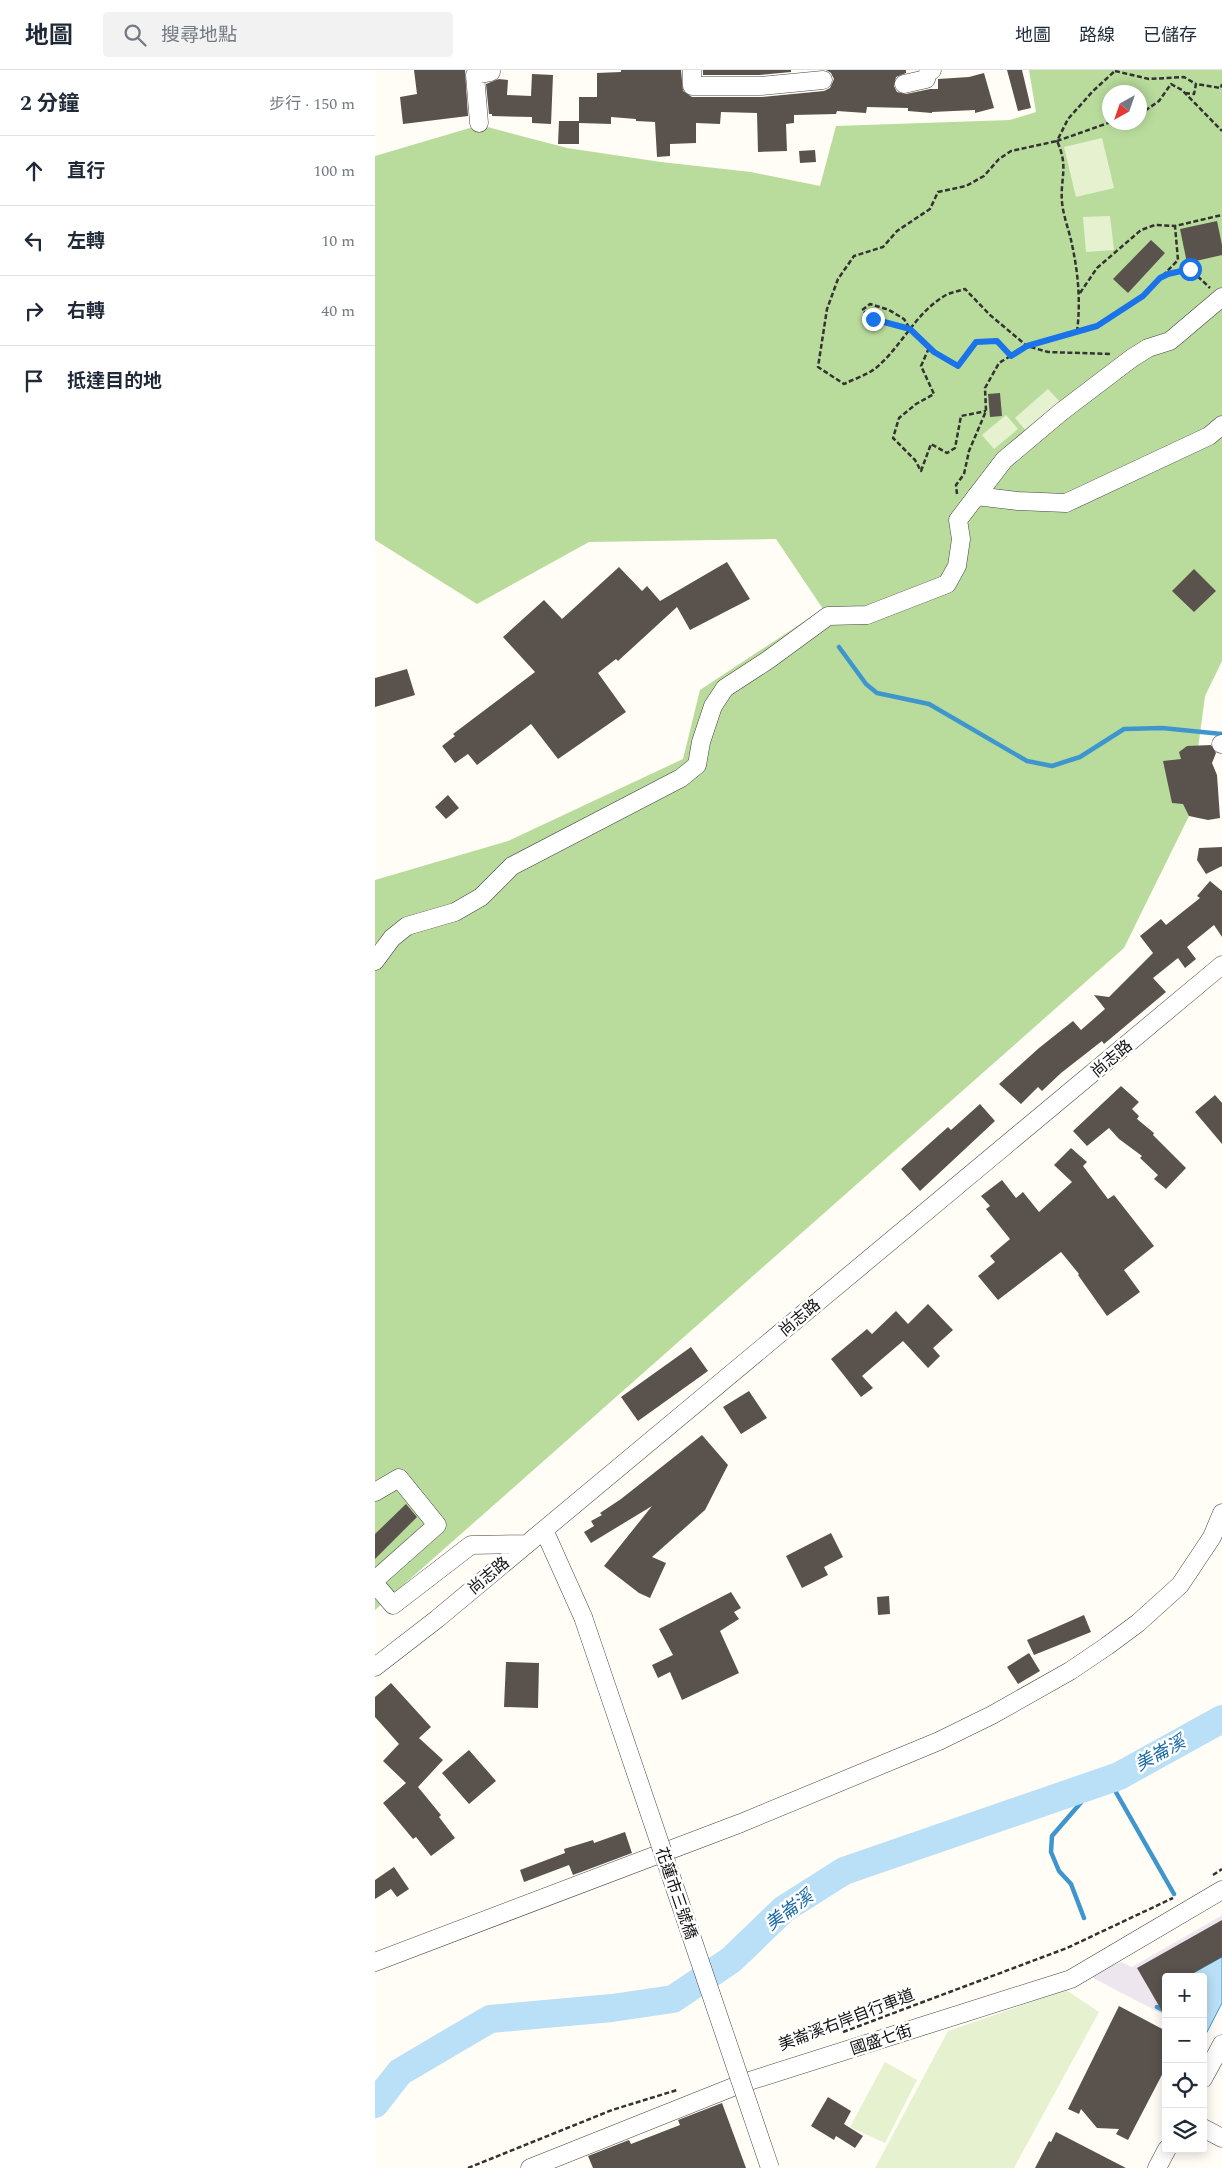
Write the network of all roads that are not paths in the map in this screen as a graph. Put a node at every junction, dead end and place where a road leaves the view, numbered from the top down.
1 (491, 70) edge
2 (692, 70) edge
3 (932, 70) edge
4 (823, 80) dead end
5 (904, 84) dead end
6 (479, 123) dead end
7 (1222, 298) edge
8 (1222, 425) edge
9 (976, 496) junction
10 (375, 962) edge
11 (1222, 965) edge
12 (375, 1492) edge
13 (1222, 1513) edge
14 (544, 1530) junction
15 (525, 1544) junction
16 (375, 1580) edge
17 (375, 1584) edge
18 (375, 1667) edge
19 (1222, 1890) edge
20 (375, 1962) edge
21 (1222, 2044) edge
22 (1207, 2072) edge
23 (1207, 2130) edge
24 (1222, 2138) edge
25 (1165, 2153) edge
26 (537, 2167) edge
27 (770, 2168) edge
28 (1157, 2168) edge

1 - 6 street
2 - 4 street
3 - 5 street
7 - 9 street
8 - 9 street
9 - 10 street
11 - 14 street, 尚志路
12 - 16 street
13 - 20 street
14 - 15 street, 尚志路
14 - 27 street, 花蓮市三號橋, bridge
15 - 17 street
15 - 18 street, 尚志路
19 - 26 street, 國盛七街
21 - 22 street
23 - 24 street
25 - 28 street

